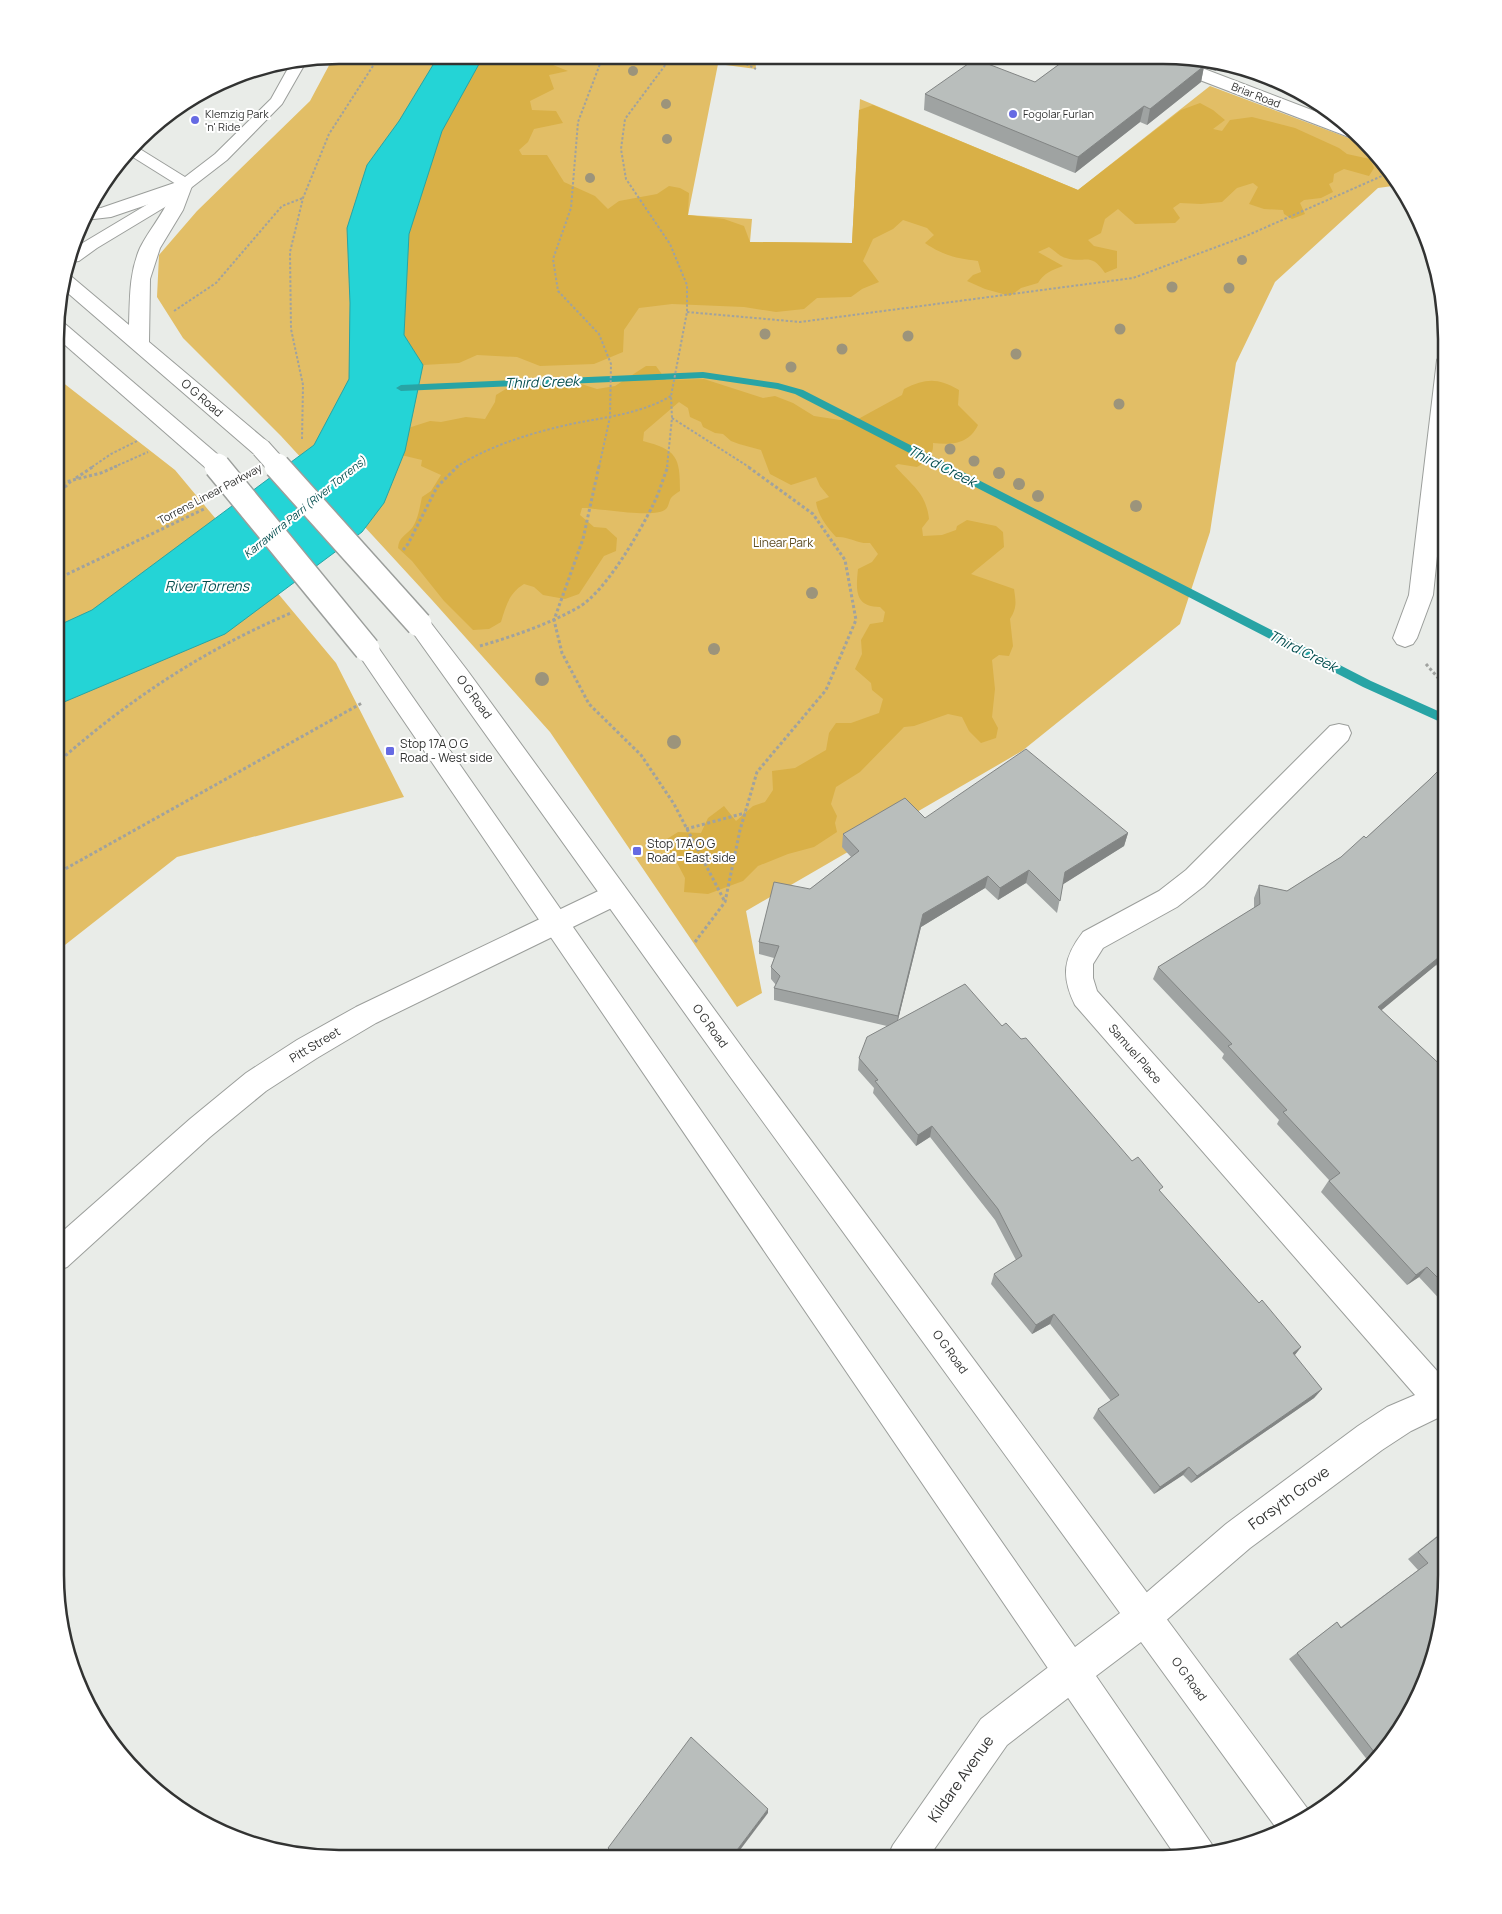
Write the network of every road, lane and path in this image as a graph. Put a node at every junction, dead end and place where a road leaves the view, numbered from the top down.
1 (374, 64) edge
2 (600, 64) edge
3 (666, 64) edge
4 (746, 64) edge
5 (1174, 64) edge
6 (296, 67) edge
7 (756, 69) dead end
8 (1338, 127) edge
9 (136, 153) edge
10 (1384, 175) edge
11 (185, 185) junction
12 (303, 198) junction
13 (94, 214) edge
14 (77, 254) edge
15 (69, 285) edge
16 (687, 312) junction
17 (64, 333) edge
18 (139, 344) junction
19 (672, 418) junction
20 (177, 431) junction
21 (302, 446) dead end
22 (73, 480) junction
23 (64, 482) edge
24 (1438, 482) edge
25 (64, 488) edge
26 (205, 509) dead end
27 (64, 577) edge
28 (554, 620) junction
29 (1405, 638) dead end
30 (447, 661) junction
31 (396, 689) junction
32 (1338, 733) dead end
33 (745, 813) junction
34 (686, 829) junction
35 (64, 870) edge
36 (615, 894) junction
37 (725, 902) junction
38 (555, 923) junction
39 (671, 972) junction
40 (64, 1250) edge
41 (1438, 1392) edge
42 (1438, 1402) edge
43 (1144, 1617) junction
44 (1072, 1672) junction
45 (1291, 1818) edge
46 (1193, 1849) edge
47 (912, 1850) edge

1 - 12 path
2 - 28 path
3 - 16 path
4 - 7 path
5 - 8 main road, Briar Road
6 - 11 lane
9 - 11 lane
10 - 16 path
11 - 13 main road
11 - 14 lane
11 - 18 main road
12 - 18 path
12 - 21 path
15 - 18 main road, O G Road
16 - 19 path
17 - 20 main road
18 - 30 main road, O G Road, bridge
19 - 28 path
19 - 33 path
20 - 22 path
20 - 22 path
20 - 31 main road, bridge
22 - 23 path
22 - 25 path
24 - 29 main road
26 - 27 path, Torrens Linear Parkway
28 - 30 path
28 - 34 path
30 - 36 main road, O G Road
31 - 35 path
31 - 38 main road
32 - 41 main road, Samuel Place
33 - 34 path
33 - 37 path
34 - 37 path
36 - 38 main road, Pitt Street
36 - 39 main road, O G Road
37 - 39 path
38 - 40 main road, Pitt Street
38 - 44 main road
39 - 43 main road, O G Road
42 - 43 main road, Forsyth Grove
43 - 44 main road, Forsyth Grove
43 - 45 main road, O G Road
44 - 46 main road
44 - 47 main road, Kildare Avenue

